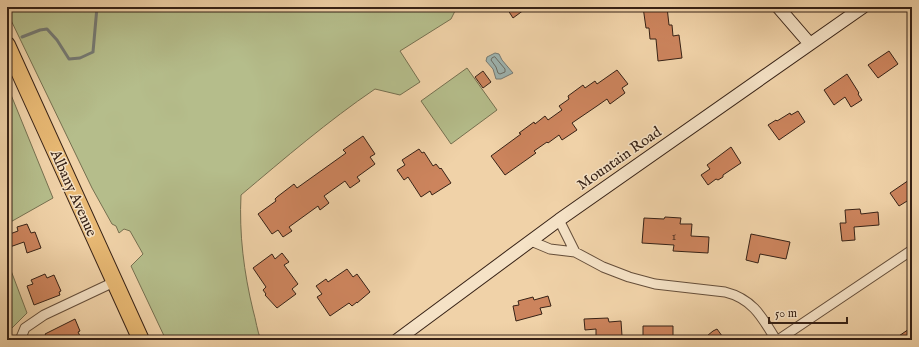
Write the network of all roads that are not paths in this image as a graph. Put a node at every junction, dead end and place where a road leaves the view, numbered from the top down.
1 (778, 7) edge
2 (863, 7) edge
3 (810, 44) junction
4 (7, 46) edge
5 (559, 220) junction
6 (531, 241) junction
7 (912, 250) edge
8 (575, 252) junction
9 (114, 282) junction
10 (20, 340) edge
11 (141, 340) edge
12 (396, 340) edge
13 (777, 340) edge

1 - 3 main road
2 - 3 main road, Mountain Road
3 - 5 main road, Mountain Road
4 - 9 highway, Albany Avenue
5 - 6 main road, Mountain Road
5 - 8 street
6 - 8 street
6 - 12 main road, Mountain Road
7 - 13 street
8 - 13 street
9 - 10 street
9 - 11 highway, Albany Avenue

